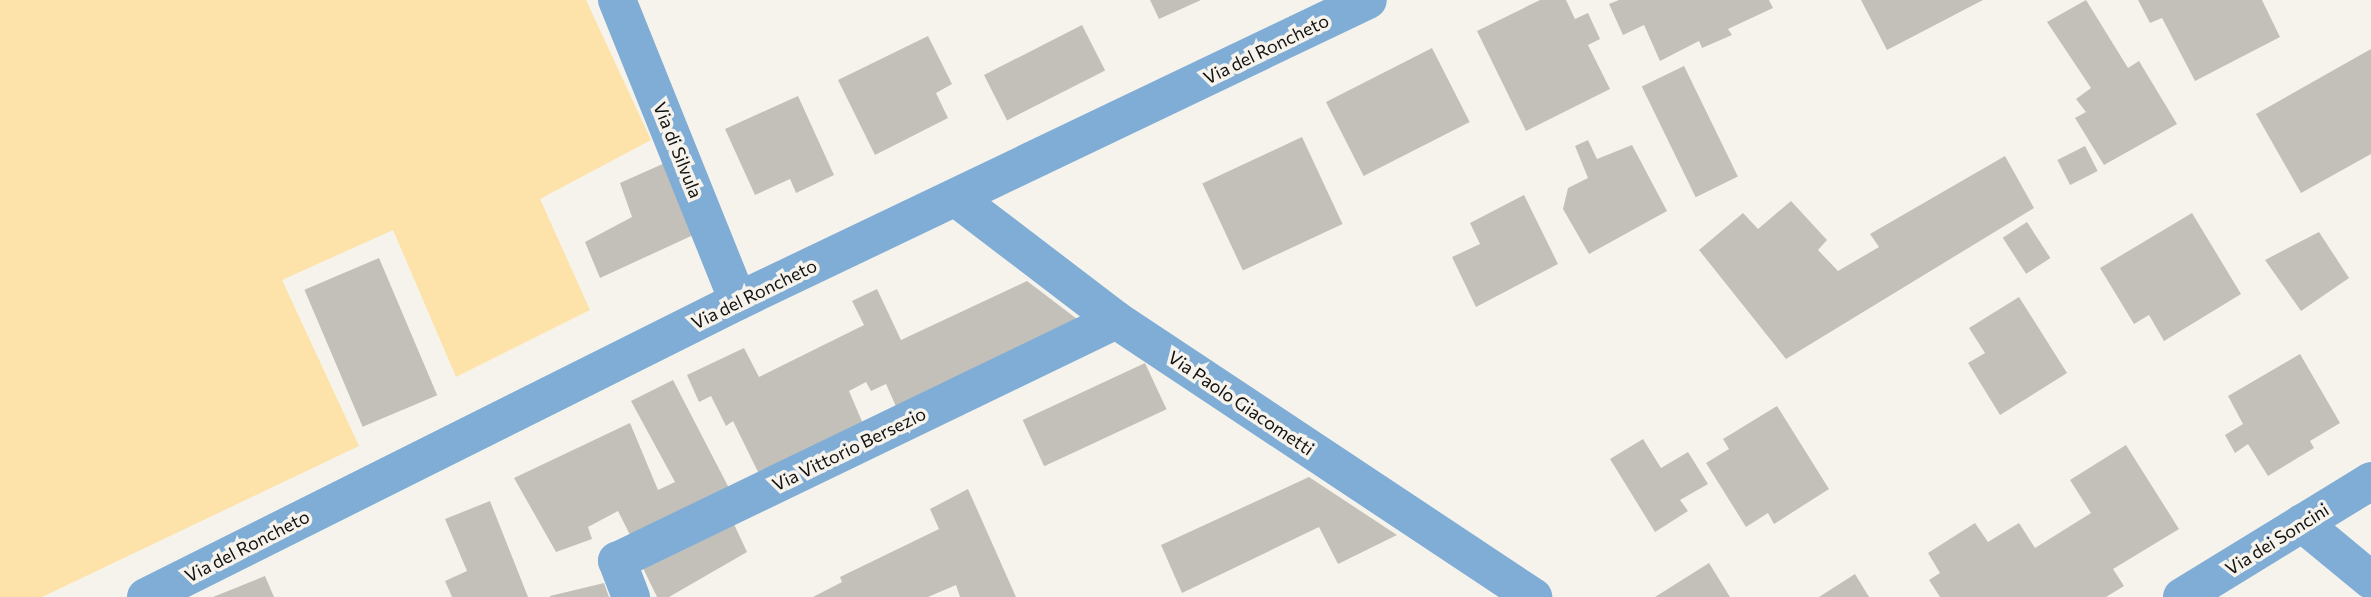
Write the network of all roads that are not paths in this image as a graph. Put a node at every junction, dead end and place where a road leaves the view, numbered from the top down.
1 (618, 0) edge
2 (1368, 0) edge
3 (956, 198) junction
4 (738, 301) junction
5 (1116, 320) junction
6 (2371, 481) edge
7 (2302, 523) junction
8 (2371, 580) edge
9 (146, 597) edge
10 (631, 597) edge
11 (1533, 597) edge
12 (2182, 597) edge

1 - 4 street, Via di Silvula
2 - 3 street, Via del Roncheto
3 - 4 street, Via del Roncheto
3 - 5 street, Via Paolo Giacometti
4 - 9 street, Via del Roncheto
5 - 10 street, Via Vittorio Bersezio
5 - 11 street, Via Paolo Giacometti
6 - 7 street, Via dei Soncini
7 - 8 street
7 - 12 street, Via dei Soncini

